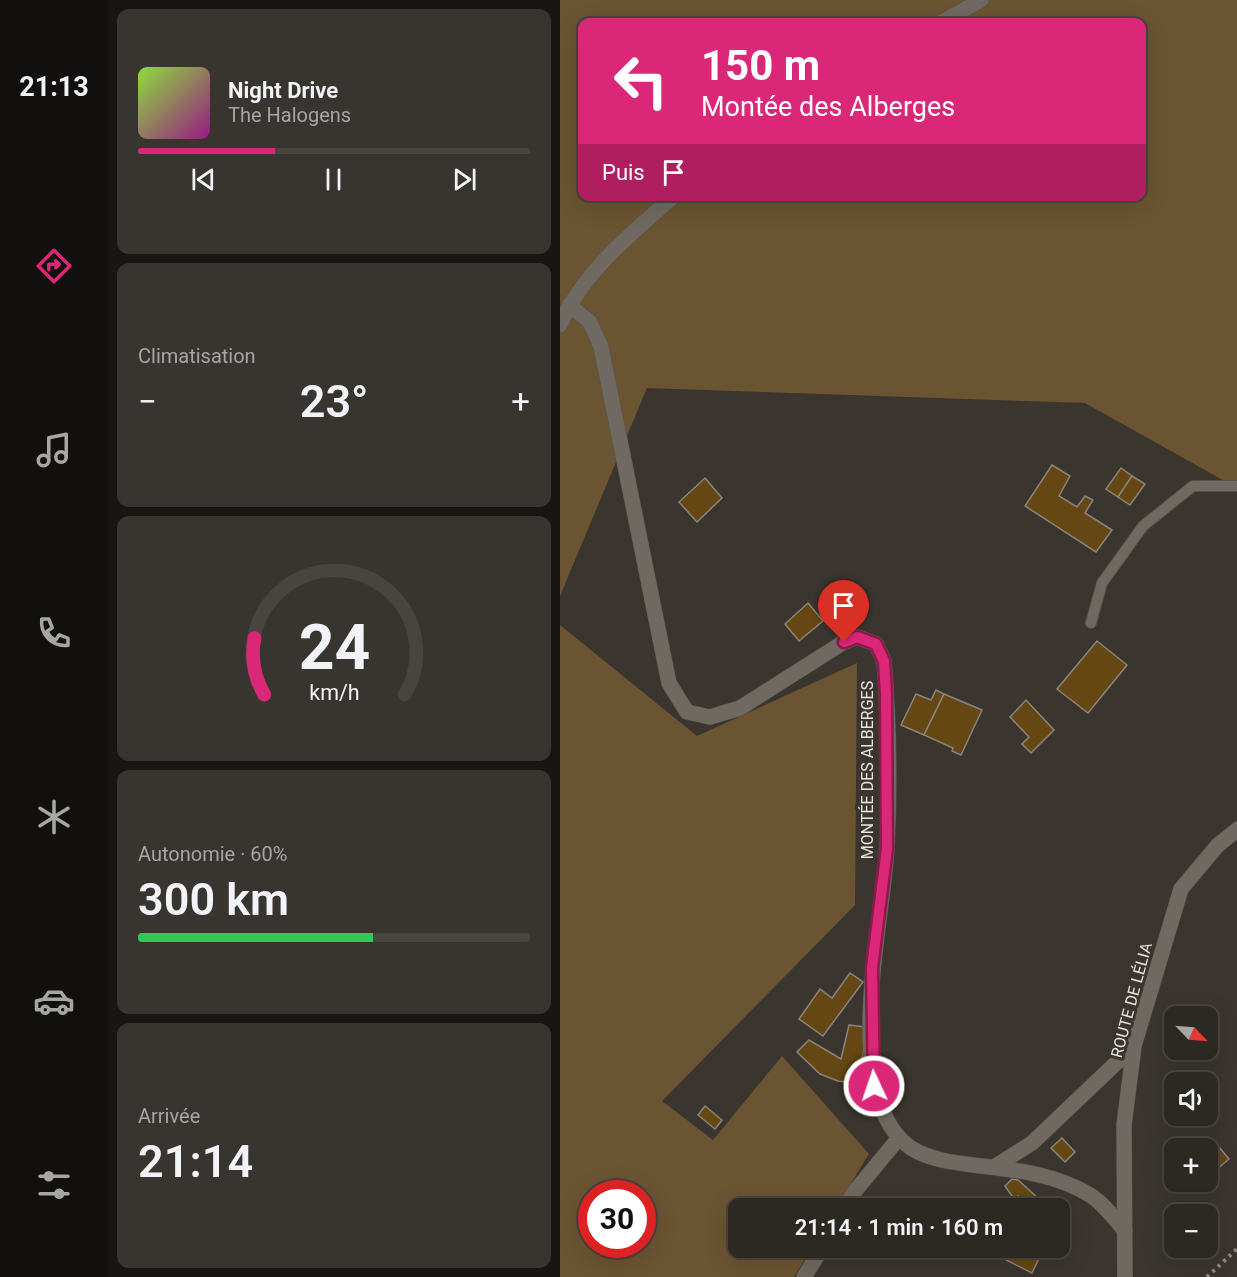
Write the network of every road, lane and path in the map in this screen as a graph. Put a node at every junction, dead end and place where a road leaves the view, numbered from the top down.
1 (981, 0) edge
2 (949, 18) edge
3 (669, 201) edge
4 (569, 305) junction
5 (560, 325) edge
6 (1238, 486) edge
7 (1091, 623) dead end
8 (1238, 829) edge
9 (1134, 1046) junction
10 (898, 1139) junction
11 (994, 1167) junction
12 (851, 1198) edge
13 (1125, 1231) junction
14 (1238, 1248) edge
15 (815, 1258) edge
16 (804, 1277) edge
17 (1125, 1277) edge
18 (1207, 1277) edge

1 - 2 street
3 - 4 street
4 - 5 street
4 - 10 street, MONTÉE DES ALBERGES
6 - 7 lane
8 - 9 street, ROUTE DE LÉLIA
9 - 11 street
9 - 13 street, ROUTE DE LÉLIA
10 - 11 street, MONTÉE DES ALBERGES
10 - 12 street
11 - 13 street, MONTÉE DES ALBERGES
13 - 17 street, ROUTE DE LÉLIA
14 - 18 path
15 - 16 street

